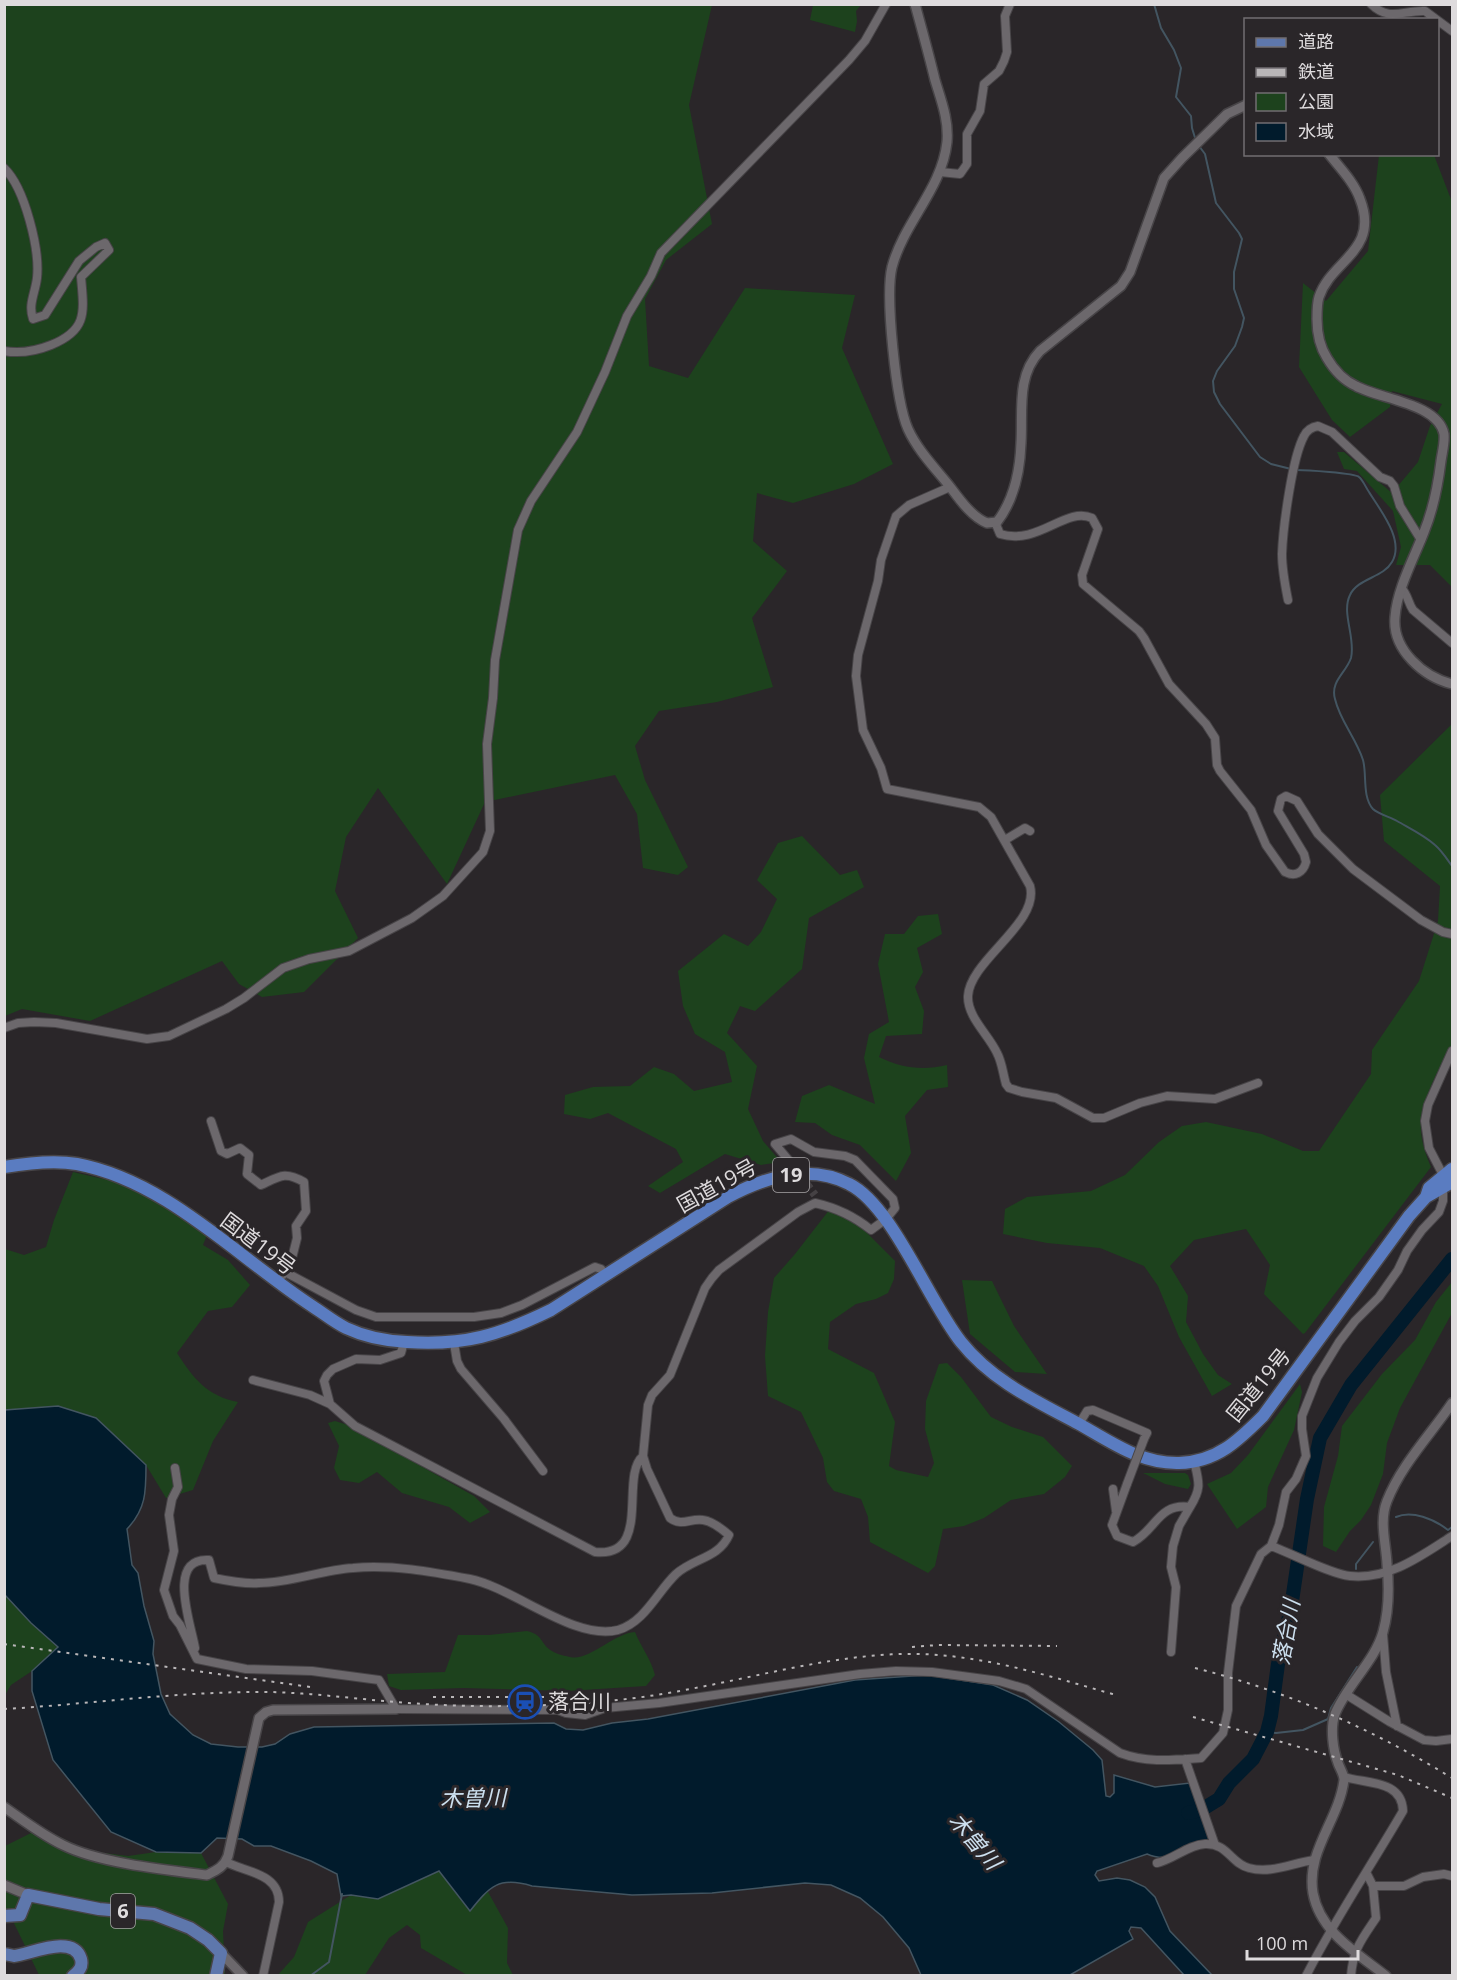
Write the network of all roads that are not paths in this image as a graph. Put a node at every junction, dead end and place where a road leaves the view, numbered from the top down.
1 (886, 4) edge
2 (915, 4) edge
3 (1010, 4) edge
4 (1371, 4) edge
5 (1434, 18) edge
6 (1439, 21) edge
7 (1452, 31) edge
8 (1244, 106) edge
9 (1330, 156) edge
10 (4, 168) edge
11 (940, 172) junction
12 (4, 351) edge
13 (950, 488) junction
14 (995, 522) junction
15 (1421, 540) junction
16 (1402, 589) junction
17 (1288, 600) dead end
18 (1452, 643) edge
19 (1452, 684) edge
20 (1030, 831) dead end
21 (1005, 840) junction
22 (1452, 934) edge
23 (4, 1028) edge
24 (1452, 1051) edge
25 (1258, 1083) dead end
26 (211, 1121) dead end
27 (791, 1163) tunnel mouth
28 (4, 1167) edge
29 (1448, 1179) edge
30 (886, 1219) junction
31 (285, 1272) junction
32 (606, 1275) junction
33 (279, 1285) junction
34 (404, 1342) junction
35 (454, 1343) junction
36 (253, 1380) dead end
37 (1452, 1403) edge
38 (330, 1404) junction
39 (1079, 1424) junction
40 (643, 1455) junction
41 (1194, 1461) junction
42 (174, 1468) dead end
43 (543, 1471) dead end
44 (1113, 1489) dead end
45 (1190, 1507) junction
46 (1116, 1513) junction
47 (1452, 1536) edge
48 (1274, 1547) junction
49 (1388, 1571) junction
50 (1383, 1634) junction
51 (1171, 1652) dead end
52 (197, 1659) junction
53 (1347, 1695) junction
54 (396, 1709) junction
55 (1398, 1726) junction
56 (1452, 1739) edge
57 (1185, 1759) junction
58 (1344, 1777) junction
59 (4, 1807) edge
60 (1215, 1845) junction
61 (227, 1859) junction
62 (1314, 1860) junction
63 (1157, 1863) dead end
64 (1367, 1874) junction
65 (1452, 1876) edge
66 (4, 1885) edge
67 (1373, 1886) junction
68 (28, 1895) junction
69 (4, 1916) edge
70 (1330, 1930) junction
71 (1355, 1952) junction
72 (221, 1953) junction
73 (4, 1954) edge
74 (73, 1976) edge
75 (216, 1976) edge
76 (243, 1976) edge
77 (263, 1976) edge
78 (1306, 1976) edge
79 (1351, 1976) edge
80 (1386, 1976) edge

1 - 23 street
2 - 11 street
3 - 11 street
4 - 5 street
6 - 7 street
8 - 14 street
9 - 15 street
10 - 12 street
11 - 13 street
13 - 14 street
13 - 21 street
14 - 22 street
15 - 16 street
15 - 17 street
16 - 18 street
16 - 19 street
20 - 21 street
21 - 25 street
24 - 29 street
26 - 31 street
27 - 30 street
28 - 33 highway, 国道19号 / 19
29 - 41 highway, 国道19号 / 19
29 - 48 street
30 - 32 highway, 国道19号 / 19
30 - 39 highway, 国道19号 / 19
30 - 40 street
31 - 32 street
31 - 33 street
32 - 35 highway, 国道19号 / 19
33 - 34 highway, 国道19号 / 19
34 - 35 highway, 国道19号 / 19
34 - 38 street
35 - 43 street
36 - 38 street
37 - 49 street
38 - 40 street
39 - 41 highway, 国道19号 / 19
39 - 46 street, bridge
40 - 52 street
41 - 45 street
42 - 52 street
44 - 46 street
45 - 46 street
45 - 51 street
47 - 49 street
48 - 49 street
48 - 57 street
49 - 50 street
50 - 53 street
50 - 55 street
52 - 54 street
53 - 55 street
53 - 58 street
54 - 57 street
54 - 61 street
55 - 56 street
57 - 60 street
58 - 62 street
58 - 64 street
59 - 61 street
60 - 62 street
60 - 63 street
61 - 77 street
62 - 70 street
64 - 67 street
64 - 70 street
65 - 67 street
66 - 68 street
67 - 71 street
68 - 69 main road
68 - 72 main road, 6
70 - 71 street
70 - 78 street
71 - 79 street
71 - 80 street
72 - 75 main road
72 - 76 street
73 - 74 main road

